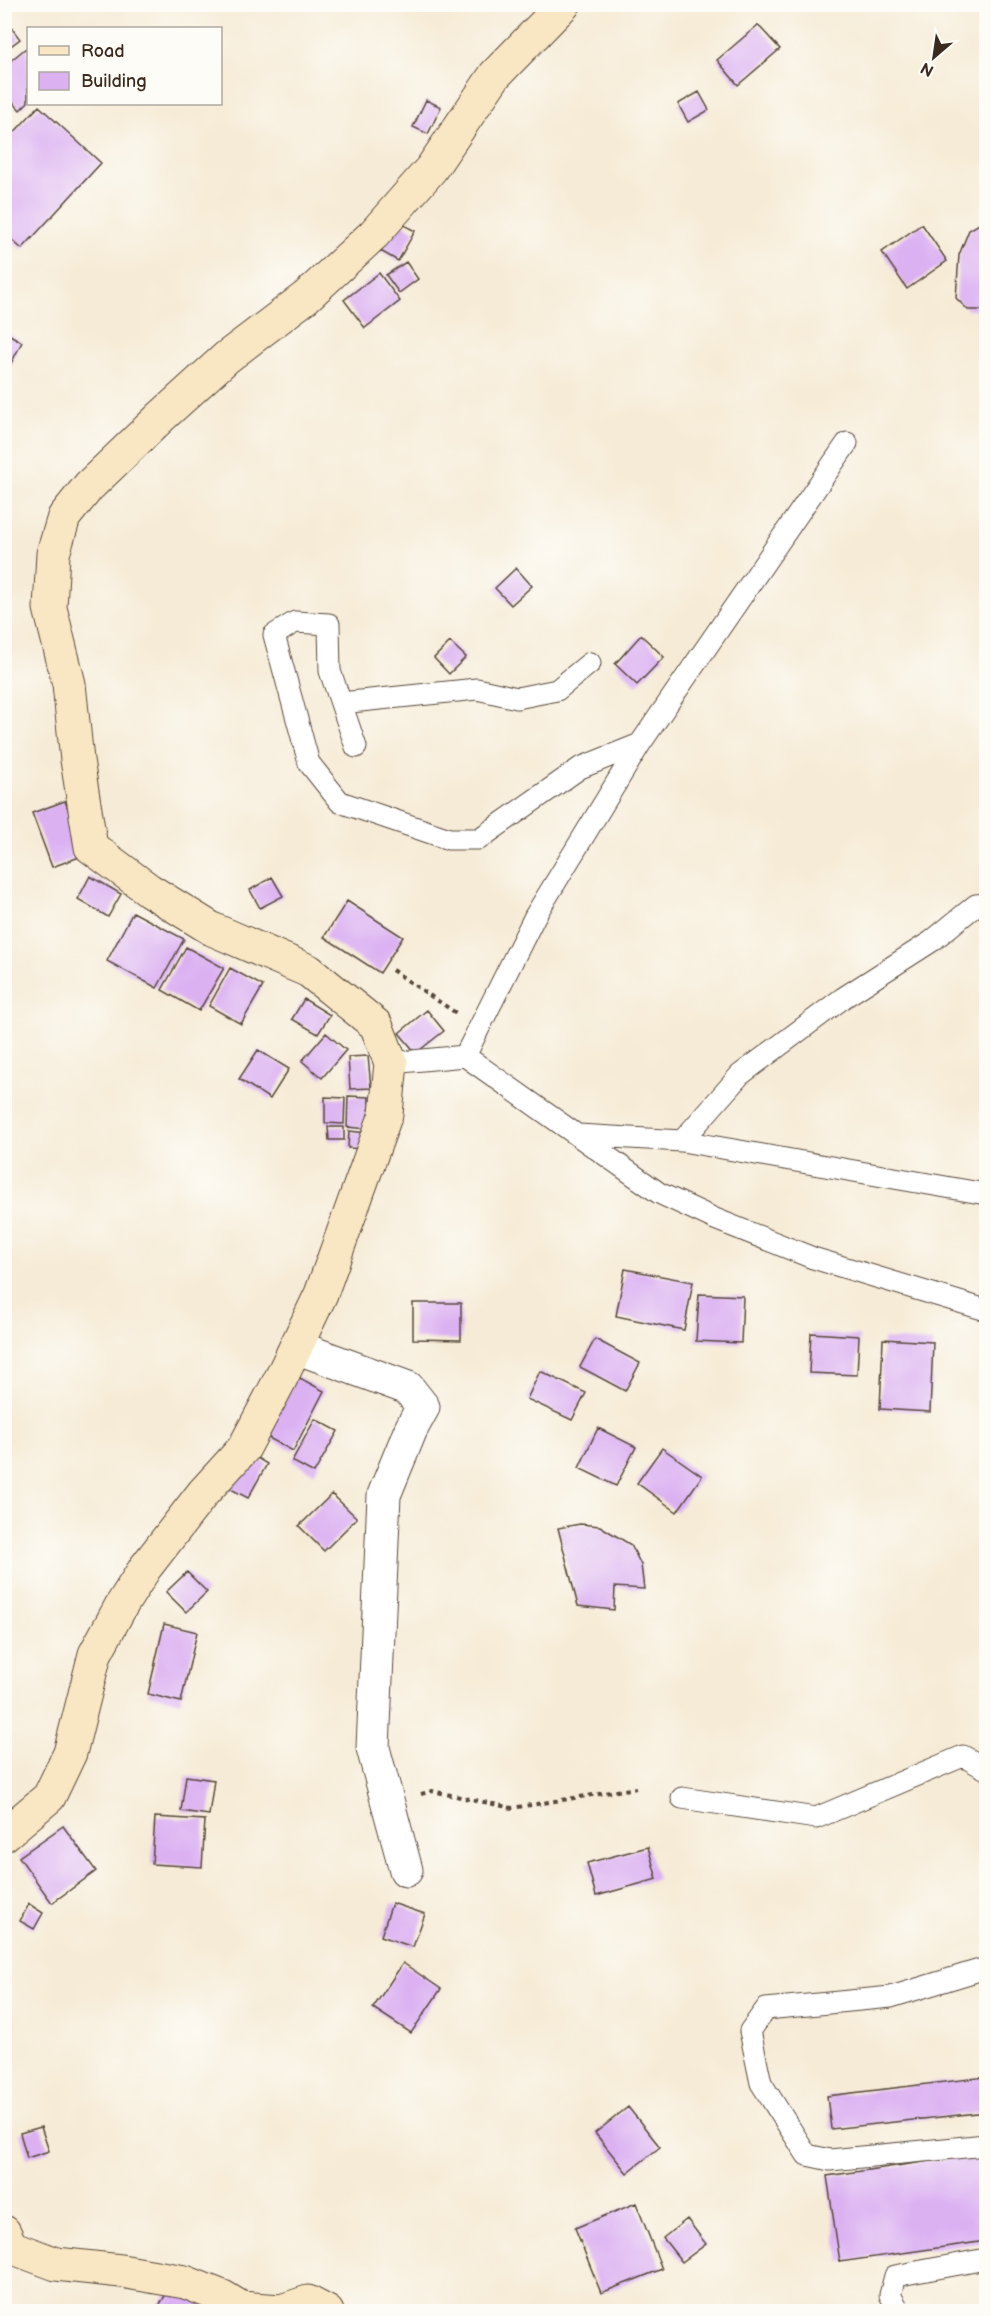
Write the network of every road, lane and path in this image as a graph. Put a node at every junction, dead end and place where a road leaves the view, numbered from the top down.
1 (564, 4) edge
2 (847, 443) dead end
3 (590, 663) dead end
4 (340, 703) junction
5 (640, 744) junction
6 (356, 747) dead end
7 (987, 904) edge
8 (392, 970) dead end
9 (479, 1029) junction
10 (465, 1056) junction
11 (391, 1063) junction
12 (577, 1135) junction
13 (682, 1141) junction
14 (987, 1194) edge
15 (987, 1310) edge
16 (296, 1347) junction
17 (987, 1769) edge
18 (636, 1788) dead end
19 (682, 1798) dead end
20 (388, 1804) junction
21 (4, 1835) edge
22 (406, 1870) dead end
23 (987, 1968) edge
24 (987, 2145) edge
25 (4, 2232) edge
26 (987, 2259) edge
27 (327, 2312) edge
28 (900, 2312) edge

1 - 11 street
2 - 5 lane
3 - 4 lane
4 - 5 lane
4 - 6 lane
5 - 9 lane
7 - 13 lane
8 - 9 path
9 - 10 lane
10 - 11 lane
10 - 12 lane
11 - 16 street
12 - 13 lane
12 - 15 lane
13 - 14 lane
16 - 20 street
16 - 21 street
17 - 19 lane
18 - 20 path
20 - 22 street
23 - 24 lane
25 - 27 street
26 - 28 lane

